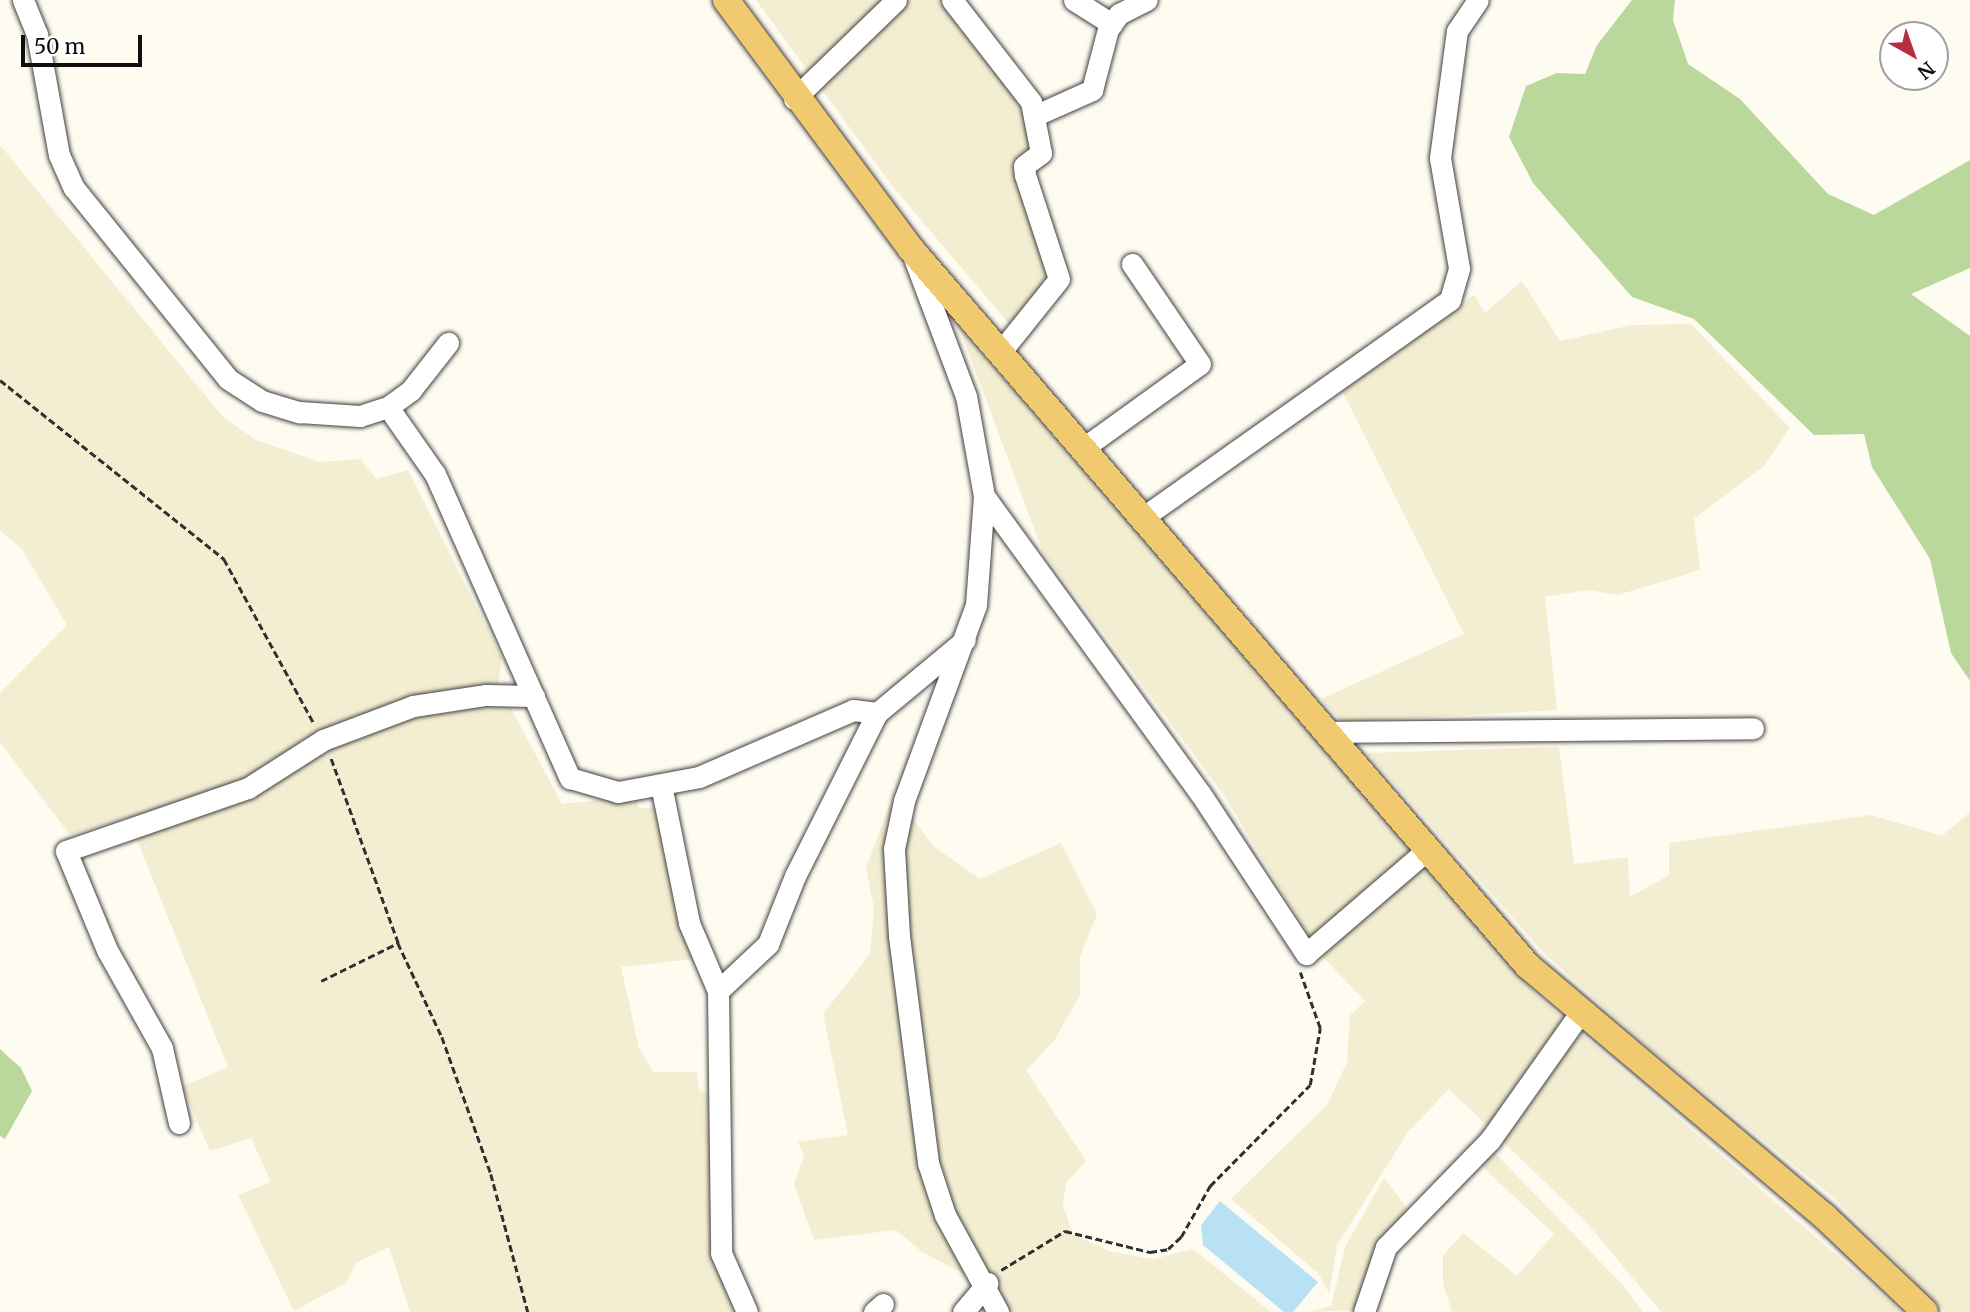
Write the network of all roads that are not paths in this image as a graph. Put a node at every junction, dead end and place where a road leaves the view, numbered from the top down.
1 (23, 0) edge
2 (726, 0) edge
3 (896, 0) edge
4 (953, 0) edge
5 (1074, 0) edge
6 (1147, 0) edge
7 (1478, 0) edge
8 (1112, 24) junction
9 (794, 99) junction
10 (1034, 116) junction
11 (911, 249) junction
12 (1132, 264) dead end
13 (448, 343) dead end
14 (999, 354) junction
15 (388, 407) junction
16 (1082, 449) junction
17 (984, 496) junction
18 (1142, 518) junction
19 (966, 638) junction
20 (534, 696) junction
21 (877, 713) junction
22 (1752, 728) dead end
23 (1325, 732) junction
24 (661, 785) junction
25 (1428, 849) junction
26 (718, 991) junction
27 (1580, 1013) junction
28 (179, 1123) dead end
29 (987, 1283) junction
30 (747, 1312) edge
31 (963, 1312) edge
32 (998, 1312) edge
33 (1364, 1312) edge
34 (1925, 1312) edge

1 - 15 street
2 - 9 main road
3 - 9 street
4 - 10 street
5 - 8 street
6 - 8 street
7 - 18 street
8 - 10 street
9 - 11 main road
10 - 14 street
11 - 14 main road
11 - 17 street
12 - 16 street
13 - 15 street
14 - 16 main road
15 - 20 street
16 - 18 main road
17 - 19 street
17 - 25 street
18 - 23 main road
19 - 21 street
19 - 29 street
20 - 24 street
20 - 28 street
21 - 24 street
21 - 26 street
22 - 23 street
23 - 25 main road
24 - 26 street
25 - 27 main road
26 - 30 street
27 - 33 street
27 - 34 main road
29 - 31 street
29 - 32 street

